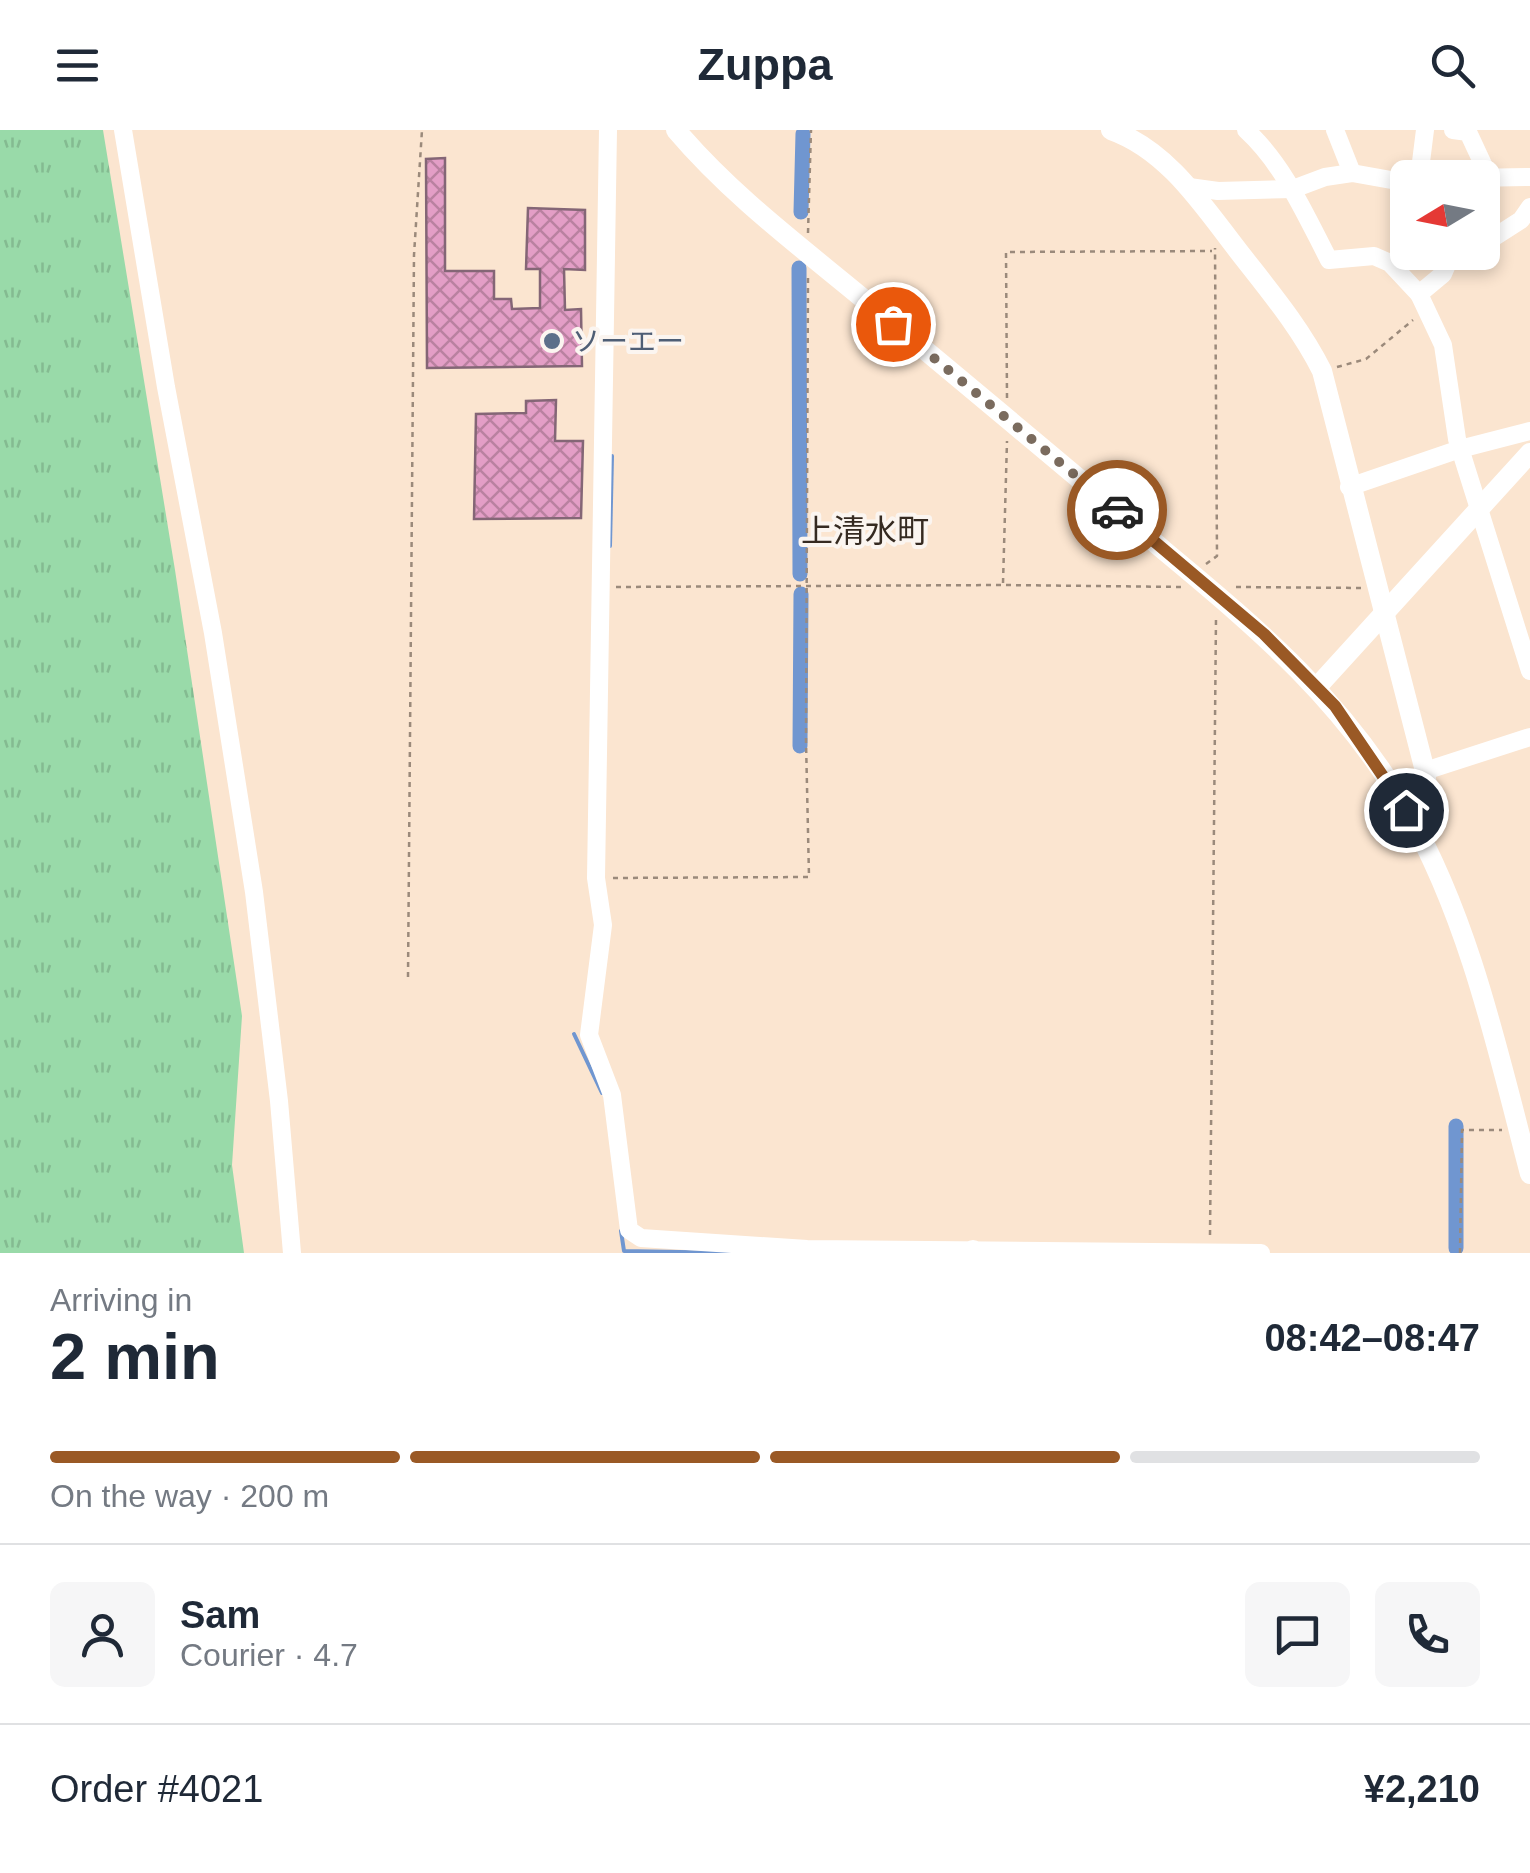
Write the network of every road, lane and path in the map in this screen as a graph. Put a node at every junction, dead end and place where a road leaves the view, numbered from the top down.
1 (124, 130) edge
2 (422, 130) edge
3 (608, 130) edge
4 (676, 130) edge
5 (811, 130) edge
6 (1110, 130) edge
7 (1246, 130) edge
8 (1335, 130) edge
9 (1424, 130) edge
10 (1454, 130) edge
11 (1421, 160) edge
12 (1478, 160) edge
13 (1352, 174) junction
14 (1500, 176) edge
15 (1530, 177) edge
16 (1390, 181) edge
17 (1190, 187) junction
18 (1293, 189) junction
19 (1530, 208) edge
20 (1215, 221) junction
21 (1500, 233) edge
22 (1215, 252) junction
23 (808, 253) junction
24 (1443, 270) edge
25 (1420, 294) junction
26 (1429, 316) junction
27 (1322, 371) junction
28 (1007, 419) junction
29 (1530, 430) edge
30 (1460, 449) junction
31 (1530, 453) edge
32 (1349, 487) junction
33 (1481, 509) junction
34 (1193, 574) junction
35 (1003, 584) junction
36 (603, 587) junction
37 (808, 587) junction
38 (1236, 588) dead end
39 (1382, 599) junction
40 (1216, 618) dead end
41 (1530, 671) edge
42 (1317, 687) junction
43 (1530, 737) edge
44 (1425, 771) junction
45 (1422, 839) junction
46 (596, 878) junction
47 (408, 977) dead end
48 (1518, 1130) junction
49 (1530, 1174) edge
50 (973, 1252) edge
51 (1210, 1252) edge
52 (292, 1253) edge
53 (1260, 1253) edge
54 (1460, 1253) edge

1 - 52 street
2 - 47 path
3 - 36 street
4 - 23 street
5 - 23 path
6 - 17 street
7 - 18 street
8 - 13 street
9 - 11 street
10 - 12 street
13 - 16 street
13 - 18 street
14 - 15 street
17 - 18 street
17 - 20 street
18 - 25 street
19 - 21 street
20 - 22 path
20 - 27 street
22 - 28 path
22 - 34 path
23 - 28 street
23 - 37 path
24 - 25 street
25 - 26 street
26 - 27 path
26 - 30 street
27 - 32 street
28 - 34 street
28 - 35 path
29 - 30 street
30 - 32 street
30 - 33 street
31 - 33 street
32 - 39 street
33 - 39 street
33 - 41 street
34 - 35 path
34 - 42 street
35 - 37 path
36 - 37 path
36 - 46 street
37 - 46 path
38 - 39 path
39 - 42 street
39 - 44 street
40 - 51 path
42 - 45 street
43 - 44 street
44 - 45 street
45 - 48 street
46 - 50 street
48 - 49 street
48 - 54 path
50 - 51 street
51 - 53 street

